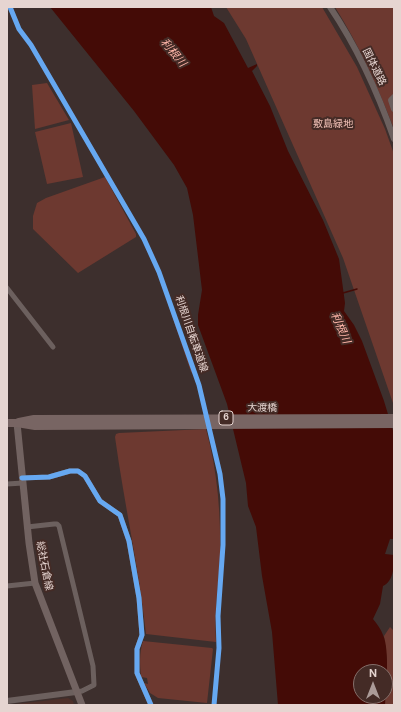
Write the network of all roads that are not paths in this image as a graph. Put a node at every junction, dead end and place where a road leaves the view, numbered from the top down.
1 (330, 7) edge
2 (394, 97) edge
3 (394, 109) edge
4 (394, 139) edge
5 (7, 288) edge
6 (53, 347) dead end
7 (394, 418) edge
8 (58, 422) junction
9 (7, 423) edge
10 (17, 423) junction
11 (394, 424) edge
12 (22, 481) junction
13 (7, 484) edge
14 (28, 527) junction
15 (35, 583) junction
16 (7, 586) edge
17 (76, 692) junction
18 (7, 700) edge
19 (82, 705) edge
20 (151, 705) edge

1 - 4 street, 国体道路
2 - 3 street
5 - 6 street
7 - 8 main road, 大渡橋 / 6
8 - 10 main road, 6
8 - 11 main road, 大渡橋 / 6
9 - 10 main road, 6
10 - 12 main road, 総社石倉線
12 - 13 street
12 - 14 main road, 総社石倉線
12 - 20 street
14 - 15 main road, 総社石倉線
14 - 17 street
15 - 16 street
15 - 17 main road, 総社石倉線
17 - 18 street
17 - 19 main road, 総社石倉線

